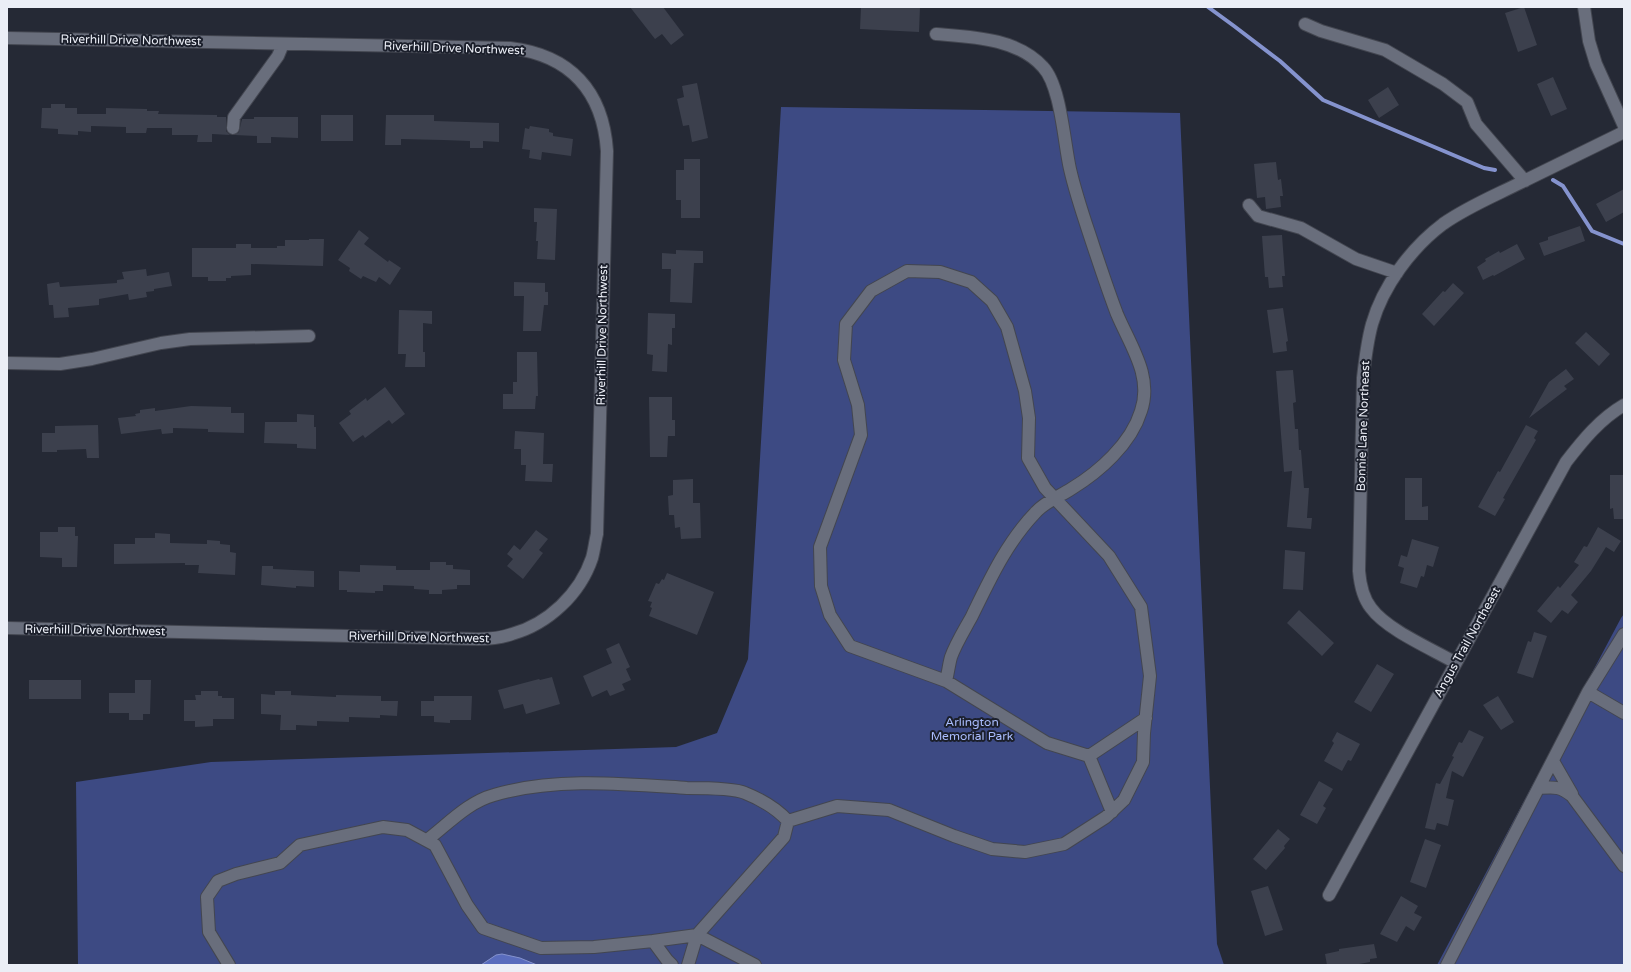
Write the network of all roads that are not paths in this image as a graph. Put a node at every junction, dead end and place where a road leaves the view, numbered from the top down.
1 (1584, 7) edge
2 (1306, 24) dead end
3 (936, 34) dead end
4 (7, 38) edge
5 (283, 44) junction
6 (1624, 126) edge
7 (233, 128) dead end
8 (1624, 132) edge
9 (1525, 181) junction
10 (1249, 205) dead end
11 (1397, 273) junction
12 (308, 336) dead end
13 (7, 363) edge
14 (1624, 405) edge
15 (1056, 499) junction
16 (7, 628) edge
17 (1624, 634) edge
18 (1456, 663) junction
19 (946, 681) junction
20 (1588, 692) junction
21 (1624, 713) edge
22 (1146, 718) junction
23 (1089, 756) junction
24 (1553, 761) junction
25 (1539, 788) junction
26 (1572, 796) junction
27 (1112, 812) junction
28 (788, 821) junction
29 (427, 840) junction
30 (1624, 866) edge
31 (1329, 895) dead end
32 (697, 935) junction
33 (653, 941) junction
34 (229, 965) edge
35 (672, 965) edge
36 (688, 965) edge
37 (755, 965) edge
38 (1447, 965) edge

1 - 6 street
2 - 9 street
3 - 15 street
4 - 5 street, Riverhill Drive Northwest
5 - 7 street
5 - 16 street, Riverhill Drive Northwest
8 - 9 street, Bonnie Lane Northeast
9 - 11 street, Bonnie Lane Northeast
10 - 11 street
11 - 18 street, Bonnie Lane Northeast
12 - 13 street
14 - 18 street, Angus Trail Northeast
15 - 19 street
15 - 19 street
15 - 22 street
17 - 20 street
18 - 31 street, Angus Trail Northeast
19 - 23 street
20 - 21 street
20 - 24 street
22 - 23 street
22 - 27 street
23 - 27 street
24 - 25 street
24 - 26 street
25 - 26 street
25 - 38 street
26 - 30 street
27 - 28 street
28 - 29 street
28 - 32 street
29 - 33 street
29 - 34 street
32 - 33 street
32 - 36 street
32 - 37 street
33 - 35 street

